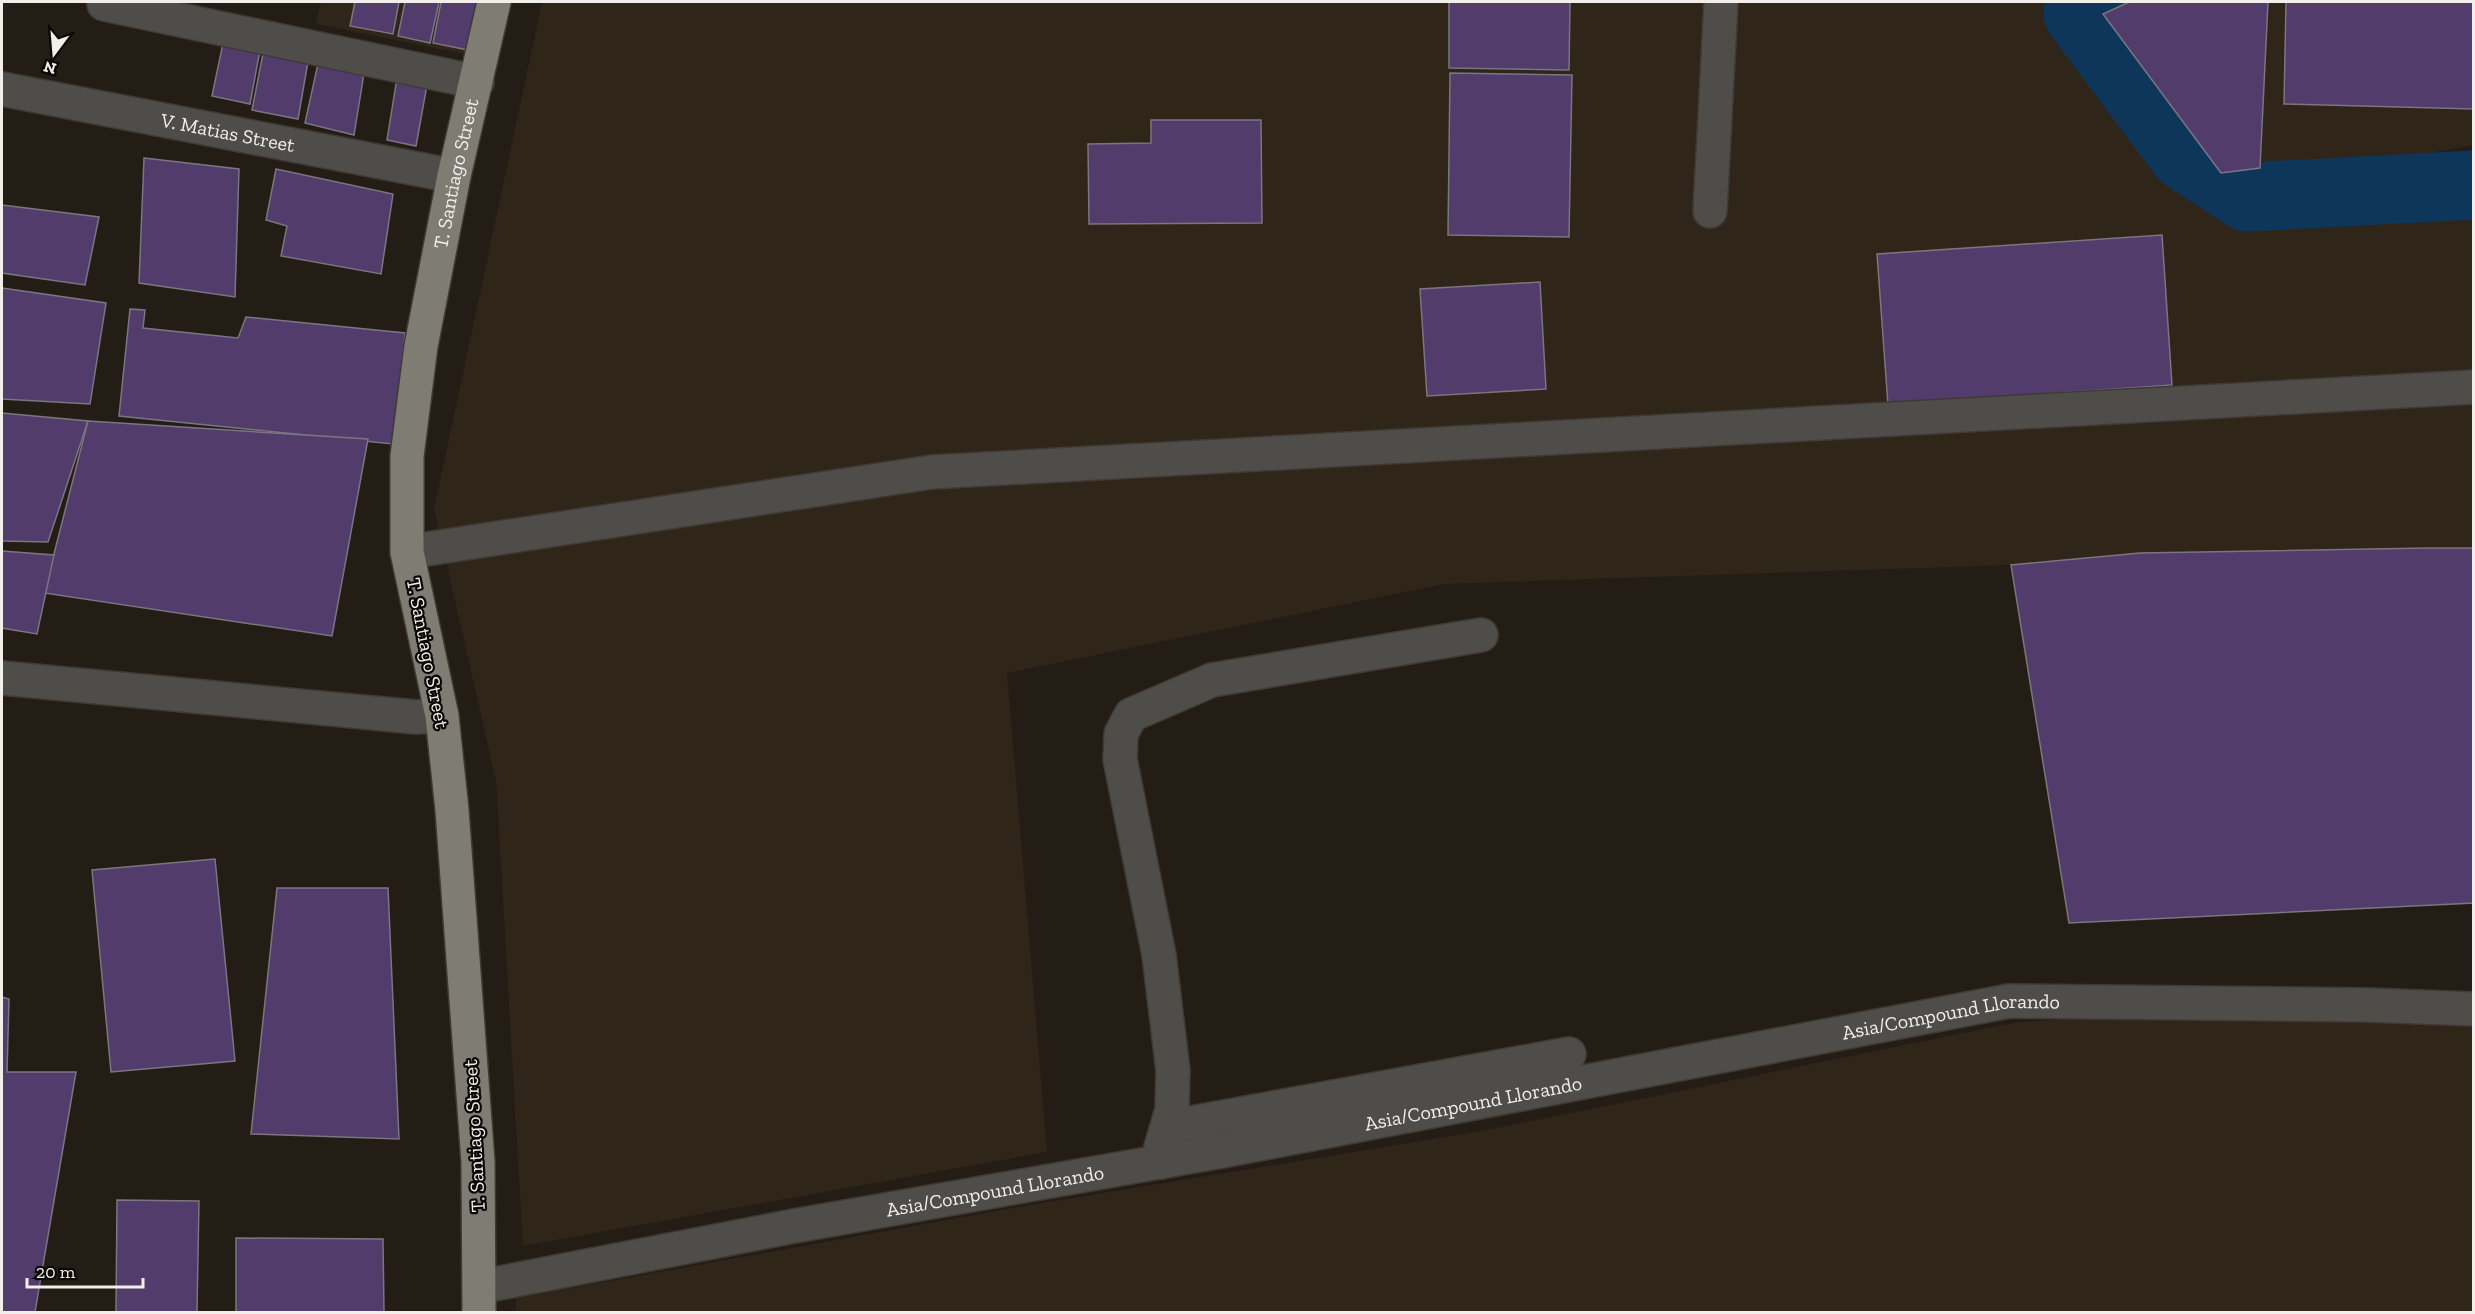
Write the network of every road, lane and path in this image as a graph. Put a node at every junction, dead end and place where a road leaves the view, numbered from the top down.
1 (494, 2) edge
2 (1721, 2) edge
3 (104, 4) dead end
4 (477, 82) junction
5 (2, 89) edge
6 (454, 176) junction
7 (1710, 211) dead end
8 (2474, 387) edge
9 (407, 552) junction
10 (1481, 635) dead end
11 (2, 678) edge
12 (442, 716) junction
13 (2474, 1009) edge
14 (1569, 1054) dead end
15 (1169, 1127) junction
16 (1161, 1162) junction
17 (479, 1300) edge

1 - 4 main road, T. Santiago Street
2 - 7 street
3 - 4 street
4 - 6 main road, T. Santiago Street
5 - 6 street, V. Matias Street
6 - 9 main road, T. Santiago Street
8 - 9 street
9 - 12 main road, T. Santiago Street
10 - 15 street
11 - 12 street
12 - 17 main road, T. Santiago Street
13 - 16 street, Asia/Compound Llorando
14 - 15 street
15 - 16 street
16 - 17 street, Asia/Compound Llorando

